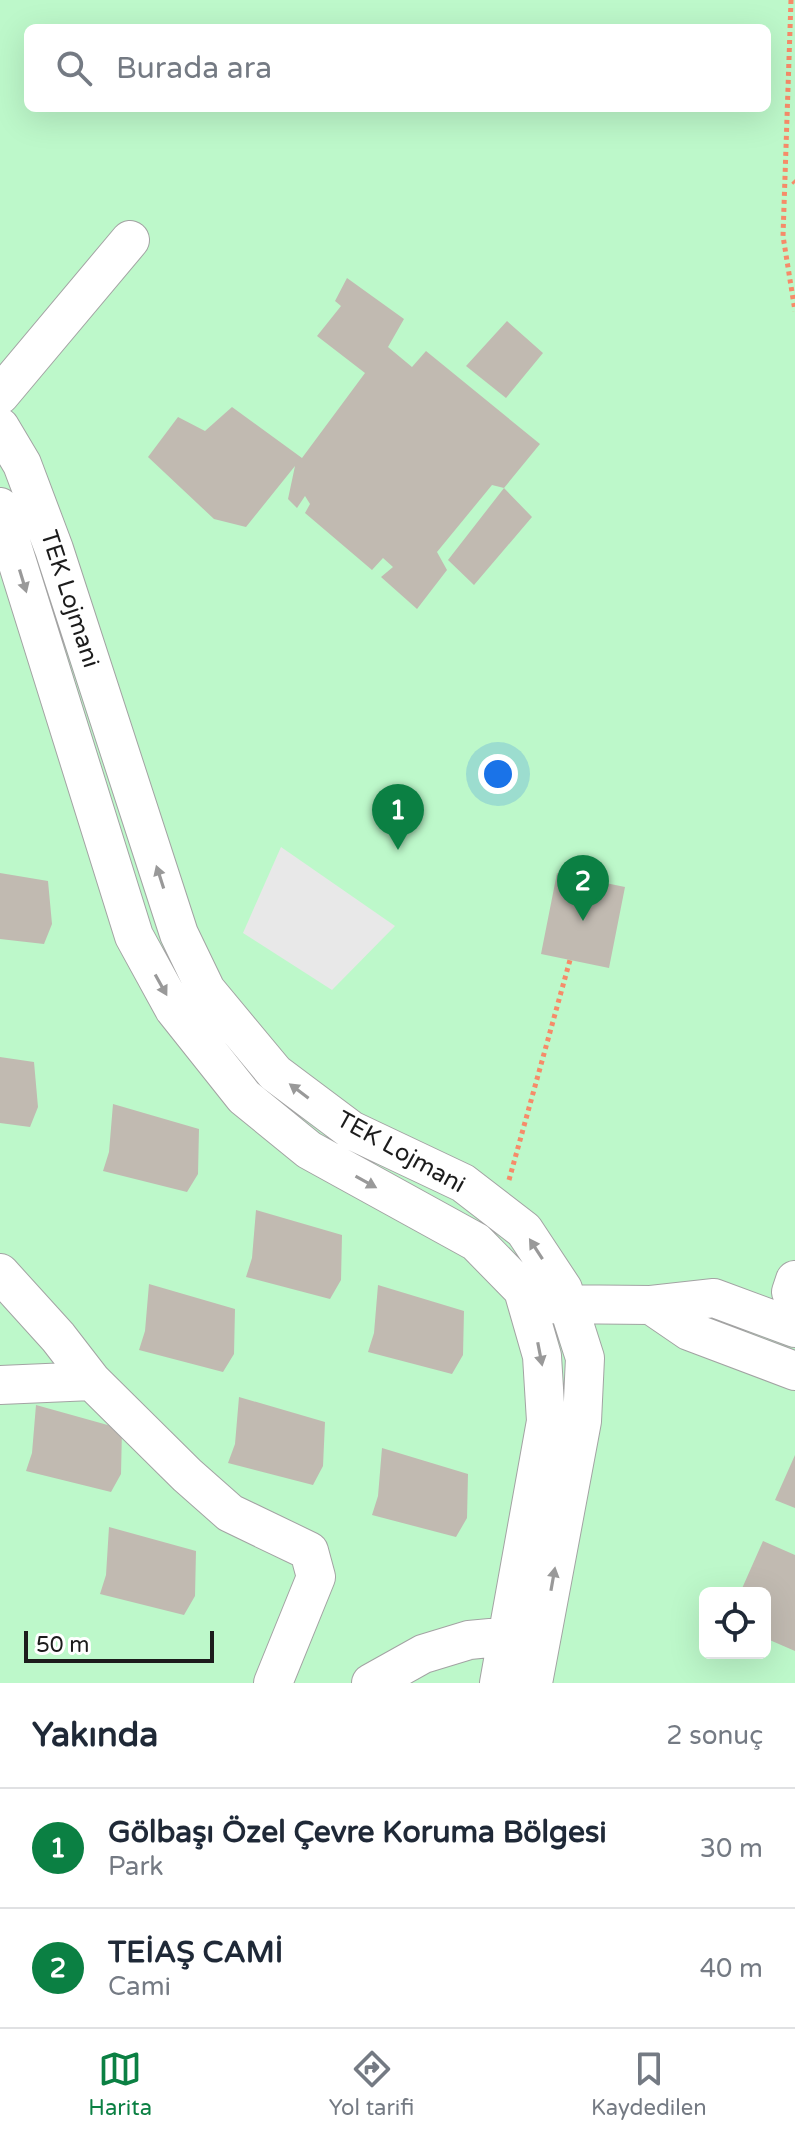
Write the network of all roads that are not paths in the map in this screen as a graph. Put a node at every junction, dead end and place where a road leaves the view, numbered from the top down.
1 (130, 240) dead end
2 (0, 395) edge
3 (0, 427) edge
4 (0, 507) edge
5 (0, 1273) edge
6 (794, 1300) edge
7 (567, 1304) junction
8 (527, 1305) junction
9 (651, 1305) junction
10 (795, 1371) edge
11 (92, 1381) junction
12 (0, 1385) edge
13 (525, 1634) junction
14 (422, 1669) edge
15 (273, 1683) edge
16 (371, 1683) edge
17 (499, 1683) edge
18 (533, 1683) edge

1 - 2 street
7 -> 3 street, TEK Lojmani
4 -> 8 street, TEK Lojmani
5 - 11 street
6 - 9 street
7 - 8 street
7 - 9 street
13 -> 7 street, TEK Lojmani
8 -> 13 street, TEK Lojmani
9 - 10 street
11 - 12 street
11 - 15 street
13 - 14 street
13 - 17 street, TEK Lojmani
13 - 18 street, TEK Lojmani
14 - 16 street

